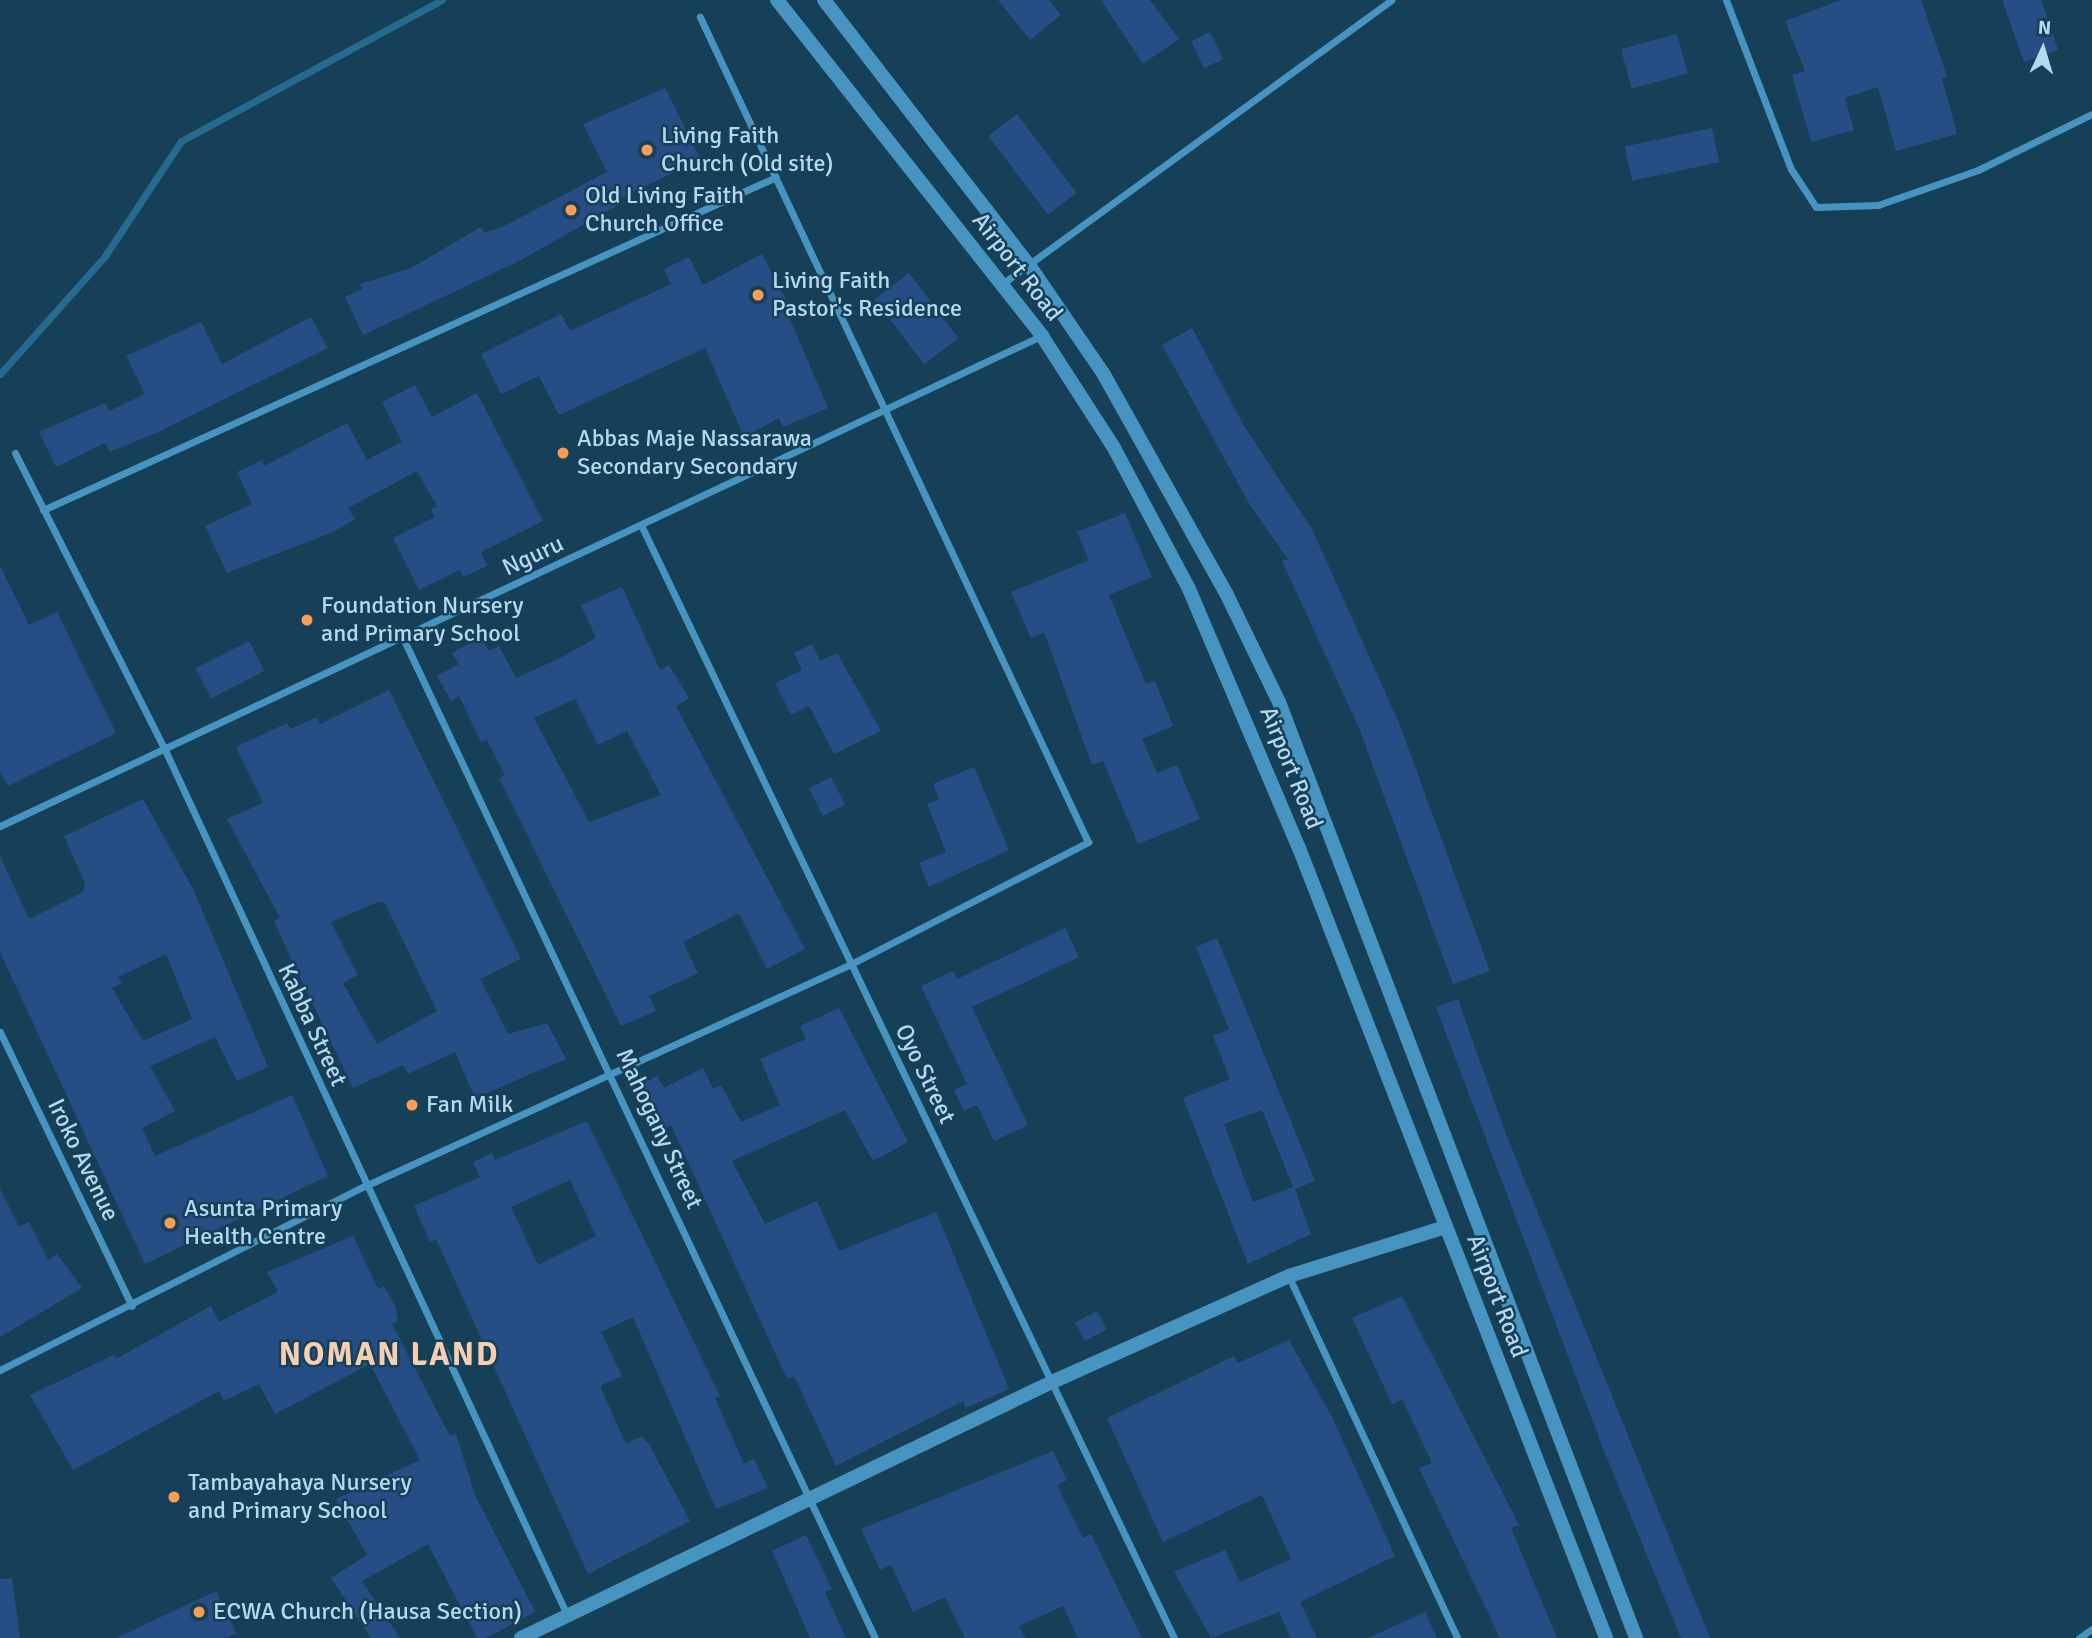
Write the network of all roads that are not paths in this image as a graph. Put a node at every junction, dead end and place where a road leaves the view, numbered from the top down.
1 (777, 0) edge
2 (824, 0) edge
3 (1391, 0) edge
4 (1726, 0) edge
5 (700, 17) dead end
6 (2092, 114) edge
7 (776, 177) junction
8 (1029, 265) junction
9 (1002, 284) junction
10 (1042, 336) junction
11 (887, 409) junction
12 (15, 453) dead end
13 (43, 510) junction
14 (642, 527) junction
15 (403, 638) junction
16 (165, 750) junction
17 (0, 826) edge
18 (851, 964) junction
19 (0, 1032) edge
20 (612, 1072) junction
21 (365, 1185) junction
22 (1446, 1227) junction
23 (1289, 1276) junction
24 (132, 1306) junction
25 (0, 1370) edge
26 (1052, 1382) junction
27 (809, 1499) junction
28 (568, 1616) junction
29 (2092, 1629) edge
30 (521, 1638) edge
31 (875, 1638) edge
32 (1174, 1638) edge
33 (1457, 1638) edge
34 (1606, 1638) edge
35 (1636, 1638) edge
36 (2079, 1638) edge

1 - 9 main road, Airport Road
2 - 8 main road, Airport Road
3 - 8 street
4 - 6 street
5 - 7 street
7 - 11 street
7 - 13 street
8 - 9 street
8 - 35 main road, Airport Road
9 - 10 main road, Airport Road
10 - 11 street, Nguru
10 - 22 main road, Airport Road
11 - 14 street, Nguru
11 - 18 street
12 - 13 street, Kabba Street
13 - 16 street, Kabba Street
14 - 15 street, Nguru
14 - 18 street, Oyo Street
15 - 16 street, Nguru
15 - 20 street, Mahogany Street
16 - 17 street, Nguru
16 - 21 street, Kabba Street
18 - 20 street
18 - 26 street, Oyo Street
19 - 24 street, Iroko Avenue
20 - 21 street
20 - 27 street, Mahogany Street
21 - 24 street
21 - 28 street, Kabba Street
22 - 23 main road
22 - 34 main road, Airport Road
23 - 26 main road
23 - 33 street
24 - 25 street
26 - 27 main road
26 - 32 street, Oyo Street
27 - 28 main road
27 - 31 street, Mahogany Street
28 - 30 main road
29 - 36 street

